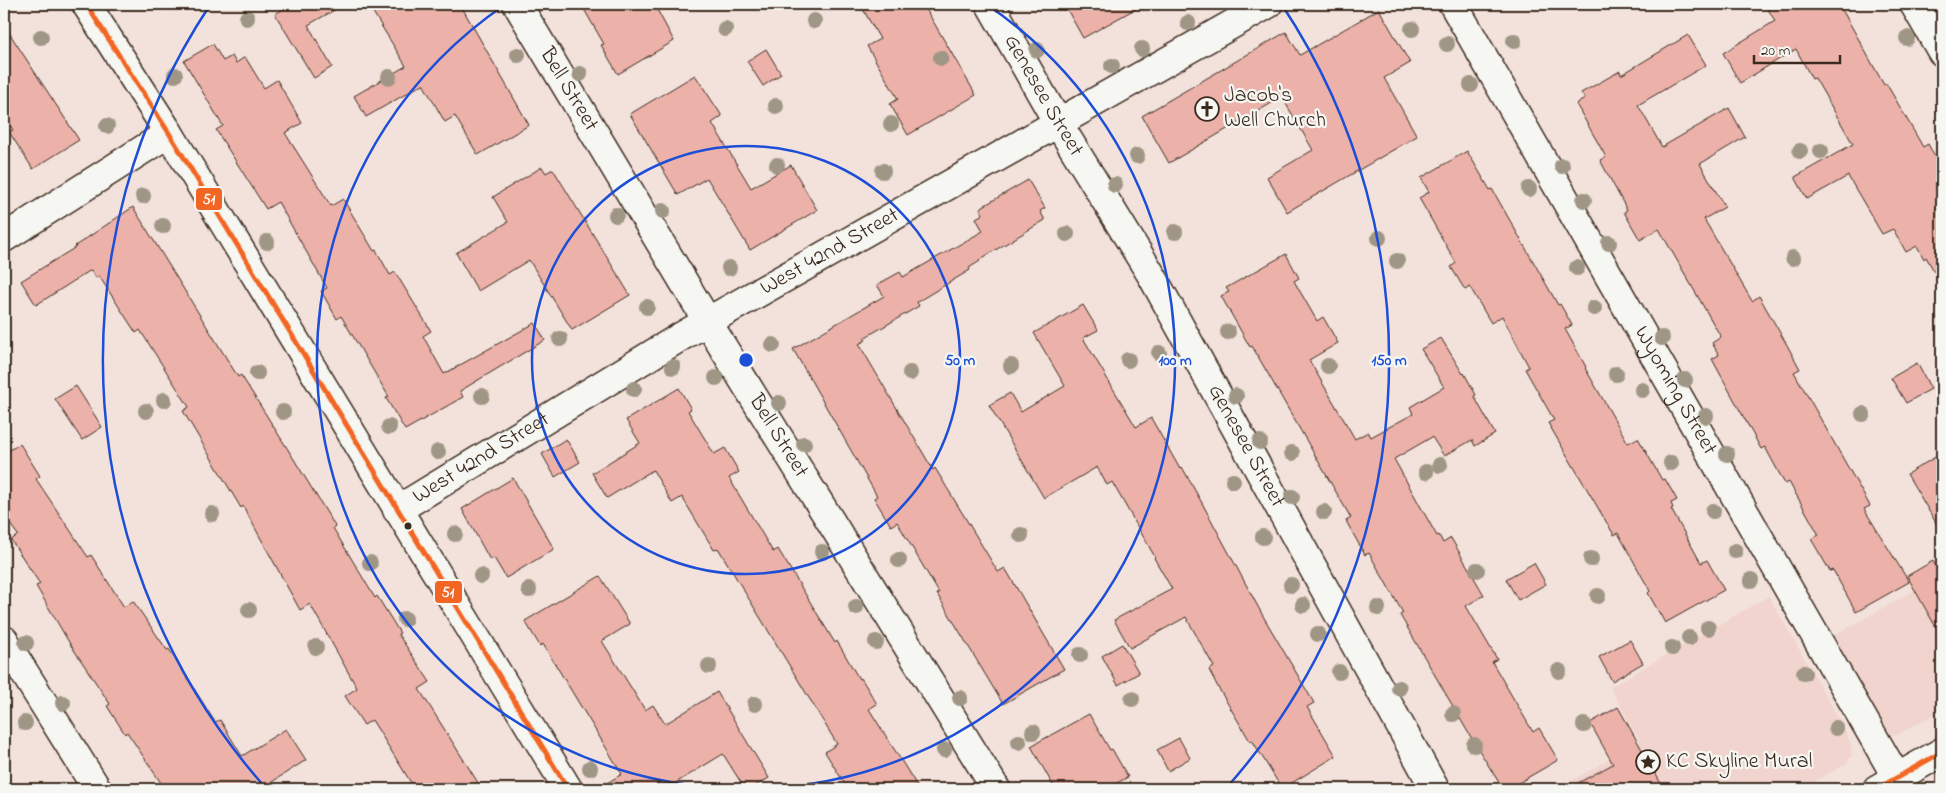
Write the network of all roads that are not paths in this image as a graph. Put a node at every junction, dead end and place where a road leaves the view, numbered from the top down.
1 (86, 4) edge
2 (517, 4) edge
3 (990, 4) edge
4 (1268, 4) edge
5 (1453, 4) edge
6 (1914, 4) edge
7 (1942, 52) edge
8 (1058, 122) junction
9 (169, 133) junction
10 (4, 238) edge
11 (708, 322) junction
12 (397, 510) junction
13 (4, 640) edge
14 (1942, 752) edge
15 (1887, 784) edge
16 (97, 789) edge
17 (568, 789) edge
18 (996, 789) edge
19 (1435, 789) edge

1 - 9 street
2 - 11 street, Bell Street
3 - 8 street, Genesee Street
4 - 8 street, West 42nd Street
5 - 15 street, Wyoming Street
6 - 7 street
8 - 11 street, West 42nd Street
8 - 19 street, Genesee Street
9 - 10 street
9 - 12 street
11 - 12 street, West 42nd Street
11 - 18 street, Bell Street
12 - 17 street
13 - 16 street
14 - 15 street

